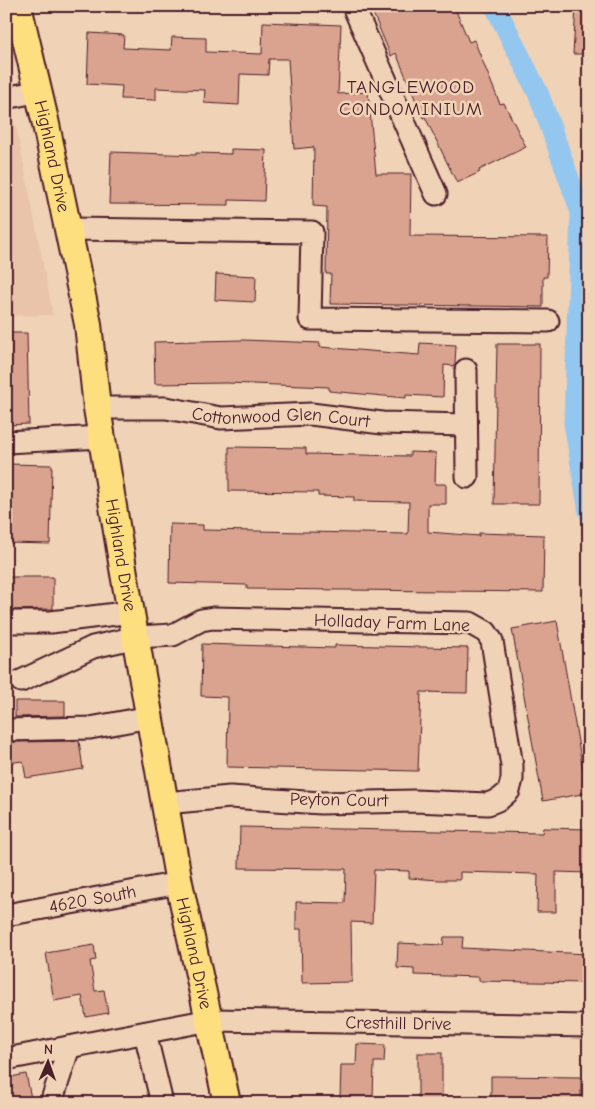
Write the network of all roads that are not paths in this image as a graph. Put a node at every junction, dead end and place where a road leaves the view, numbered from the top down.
1 (18, 6) edge
2 (352, 6) edge
3 (39, 91) junction
4 (6, 98) edge
5 (436, 194) dead end
6 (68, 229) junction
7 (548, 321) dead end
8 (466, 370) dead end
9 (97, 408) junction
10 (466, 425) junction
11 (102, 437) junction
12 (6, 442) edge
13 (467, 477) dead end
14 (6, 622) edge
15 (134, 624) junction
16 (21, 681) dead end
17 (150, 717) junction
18 (6, 730) edge
19 (509, 791) joint
20 (165, 803) junction
21 (179, 883) junction
22 (6, 915) edge
23 (210, 1020) junction
24 (589, 1026) edge
25 (145, 1033) junction
26 (69, 1047) junction
27 (6, 1059) edge
28 (51, 1103) edge
29 (162, 1103) edge
30 (227, 1103) edge

1 - 3 main road, Highland Drive
2 - 5 street
3 - 4 street
3 - 6 main road, Highland Drive
6 - 7 street
6 - 9 main road, Highland Drive
8 - 10 street
9 - 10 street, Cottonwood Glen Court
9 - 11 main road, Highland Drive
10 - 13 street
11 - 12 street
11 - 15 main road, Highland Drive
14 - 15 street
15 - 16 street
15 - 17 main road, Highland Drive
15 - 19 street, Holladay Farm Lane
17 - 18 street
17 - 20 main road, Highland Drive
19 - 20 street, Peyton Court
20 - 21 main road, Highland Drive
21 - 22 street, 4620 South
21 - 23 main road, Highland Drive
23 - 24 street, Cresthill Drive
23 - 25 street, Cresthill Drive
23 - 30 main road, Highland Drive
25 - 26 street, Cresthill Drive
25 - 29 street
26 - 27 street, Cresthill Drive
26 - 28 street

